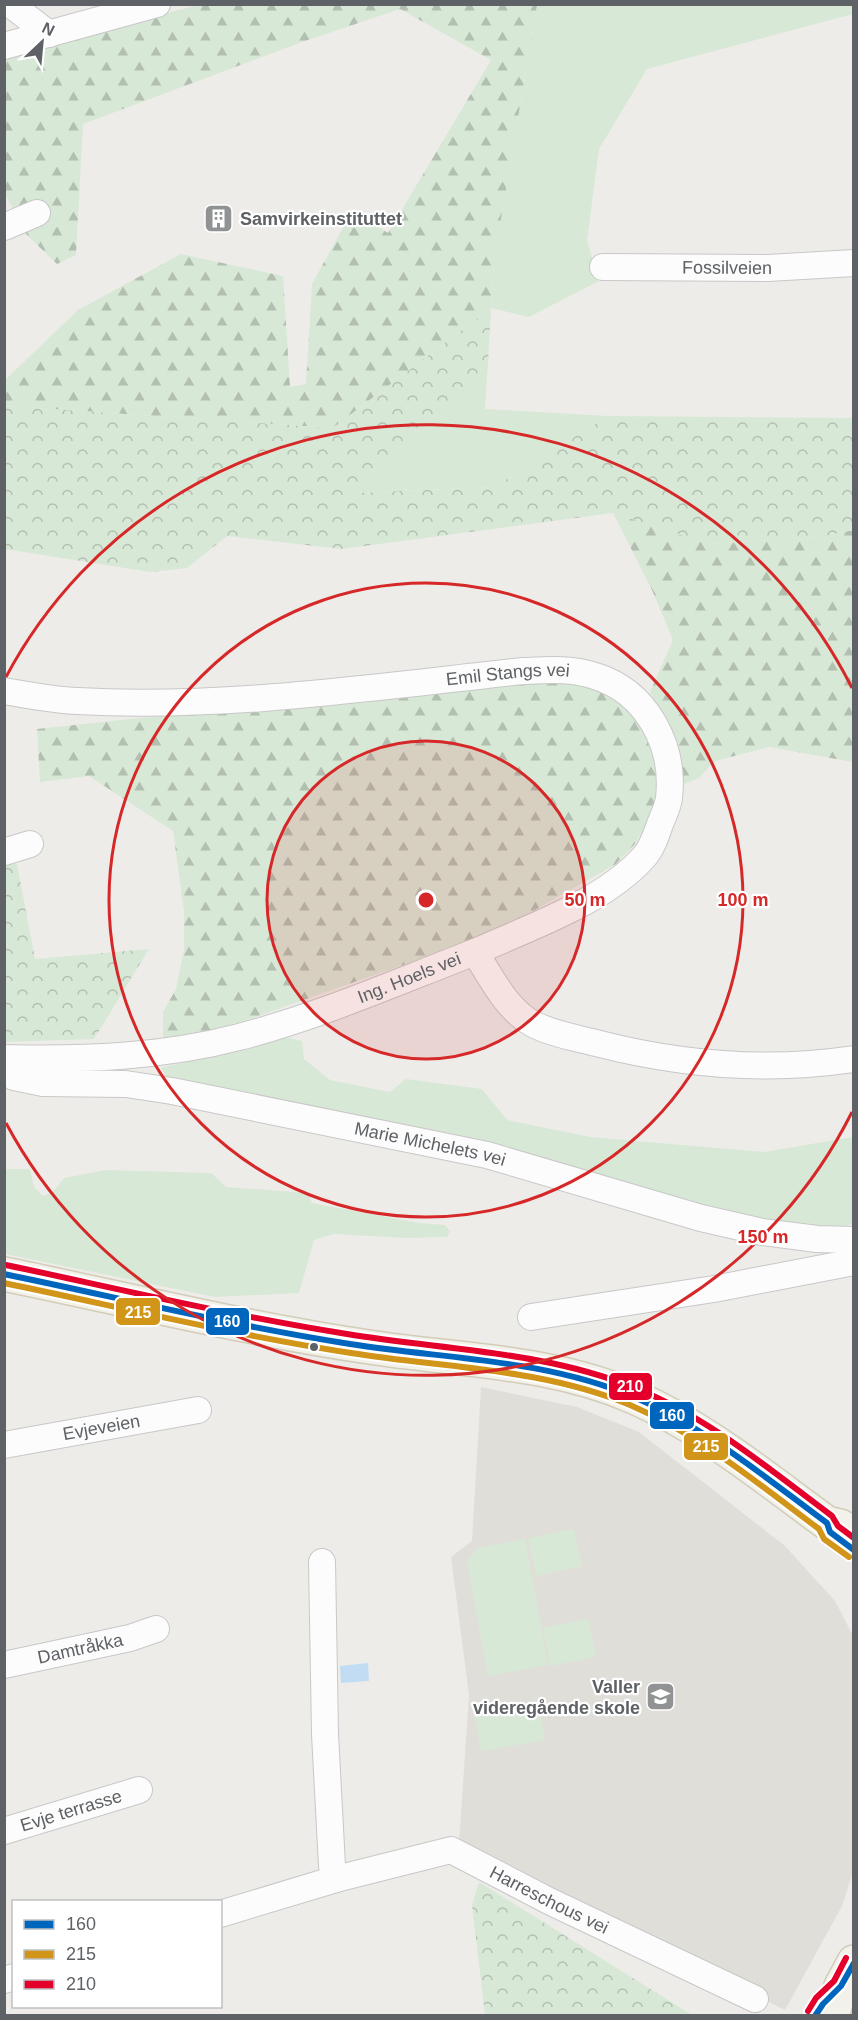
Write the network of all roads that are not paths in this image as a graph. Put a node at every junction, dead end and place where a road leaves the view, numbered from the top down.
1 (10, 4) edge
2 (157, 4) edge
3 (49, 34) junction
4 (4, 46) edge
5 (38, 213) dead end
6 (4, 226) edge
7 (854, 263) edge
8 (603, 267) dead end
9 (4, 692) edge
10 (30, 844) dead end
11 (4, 852) edge
12 (475, 952) junction
13 (4, 1058) edge
14 (854, 1059) edge
15 (4, 1068) edge
16 (854, 1240) edge
17 (854, 1262) edge
18 (4, 1274) edge
19 (531, 1317) dead end
20 (198, 1410) dead end
21 (4, 1444) edge
22 (840, 1528) edge
23 (854, 1550) edge
24 (322, 1562) dead end
25 (156, 1629) dead end
26 (4, 1665) edge
27 (139, 1790) dead end
28 (4, 1831) edge
29 (336, 1879) junction
30 (222, 1913) edge
31 (842, 1988) edge
32 (755, 1999) dead end
33 (815, 2016) edge

1 - 3 street
2 - 3 street
3 - 4 street
5 - 6 street
7 - 8 street, Fossilveien
9 - 12 street, Emil Stangs vei
10 - 11 street
12 - 13 street, Ing. Hoels vei
12 - 14 street, Ing. Hoels vei
15 - 16 street, Marie Michelets vei
17 - 19 street
18 - 22 main road
20 - 21 street, Evjeveien
22 - 23 main road
24 - 29 street
25 - 26 street, Damtråkka
27 - 28 street, Evje terrasse
29 - 30 street, Harreschous vei
29 - 32 street, Harreschous vei
31 - 33 main road

